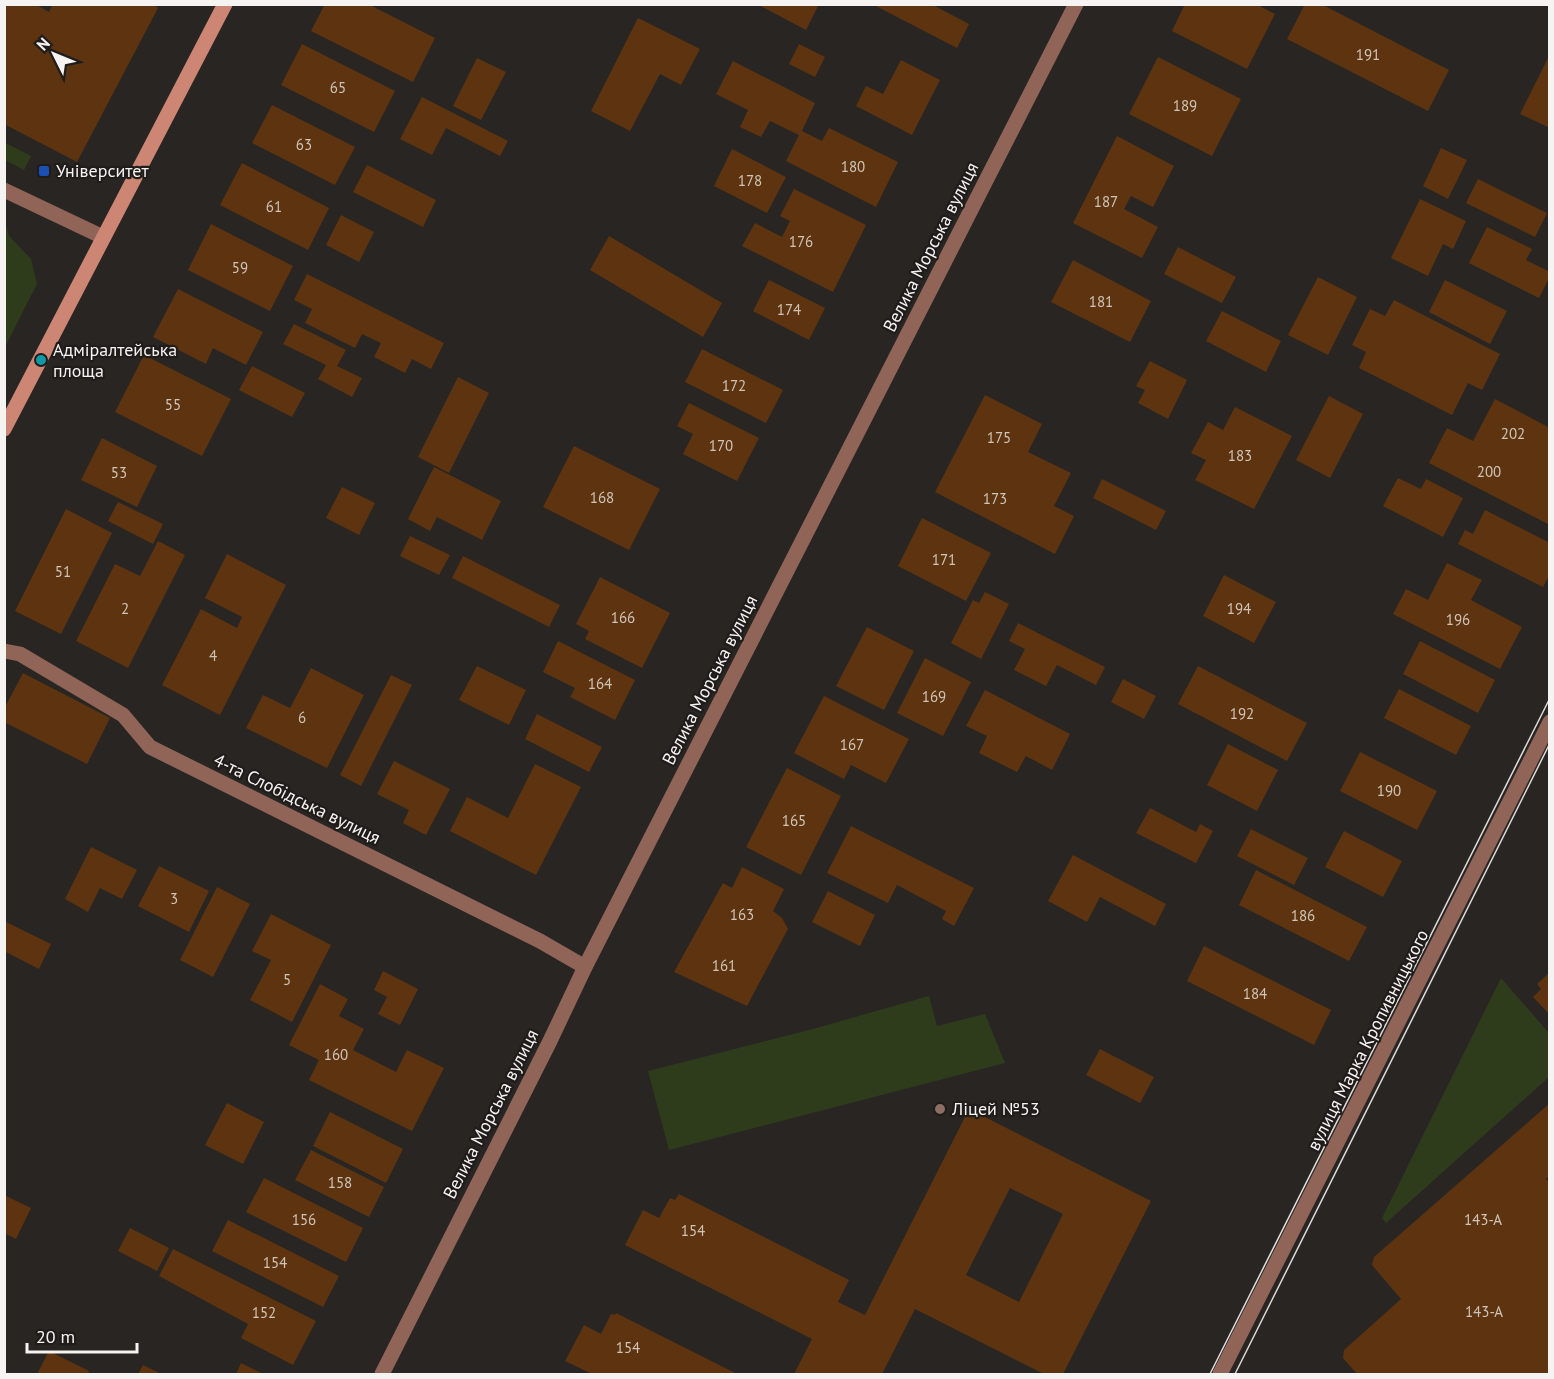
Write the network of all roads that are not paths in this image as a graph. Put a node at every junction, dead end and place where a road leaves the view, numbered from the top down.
1 (225, 4) edge
2 (1076, 4) edge
3 (4, 190) edge
4 (103, 237) junction
5 (4, 429) edge
6 (4, 651) edge
7 (1550, 722) edge
8 (585, 967) junction
9 (382, 1374) edge
10 (1220, 1374) edge

1 - 4 main road
2 - 8 street, Велика Морська вулиця
3 - 4 street
4 - 5 main road
6 - 8 street, 4-та Слобідська вулиця
7 - 10 street, вулиця Марка Кропивницького
8 - 9 street, Велика Морська вулиця

